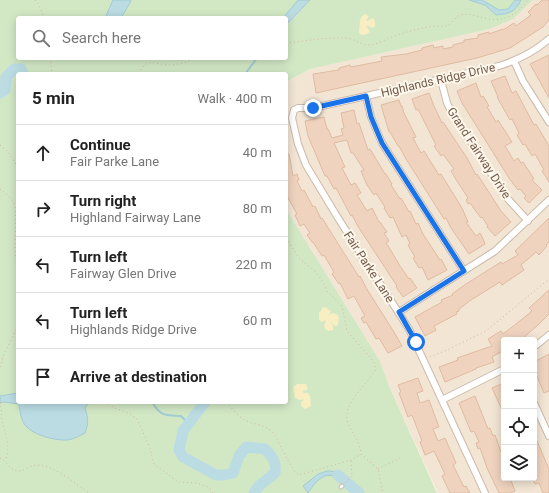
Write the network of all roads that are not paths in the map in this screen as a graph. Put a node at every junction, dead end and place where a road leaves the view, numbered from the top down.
1 (549, 39) edge
2 (514, 61) junction
3 (441, 80) junction
4 (366, 96) junction
5 (298, 108) joint
6 (549, 122) edge
7 (549, 200) edge
8 (528, 221) junction
9 (464, 271) junction
10 (399, 312) junction
11 (549, 335) edge
12 (537, 345) edge
13 (501, 370) edge
14 (442, 400) junction
15 (537, 409) edge
16 (549, 436) edge
17 (485, 493) edge

1 - 2 street, Highlands Ridge Drive
2 - 3 street, Highlands Ridge Drive
2 - 6 street
3 - 4 street, Highlands Ridge Drive
3 - 8 street, Grand Fairway Drive
4 - 5 street, Highlands Ridge Drive
4 - 9 street
5 - 10 street, Fair Parke Lane
7 - 8 street
8 - 9 street
9 - 10 street
10 - 14 street, Fair Parke Lane
11 - 12 street
13 - 14 street
14 - 17 street, Fair Parke Lane
15 - 16 street

